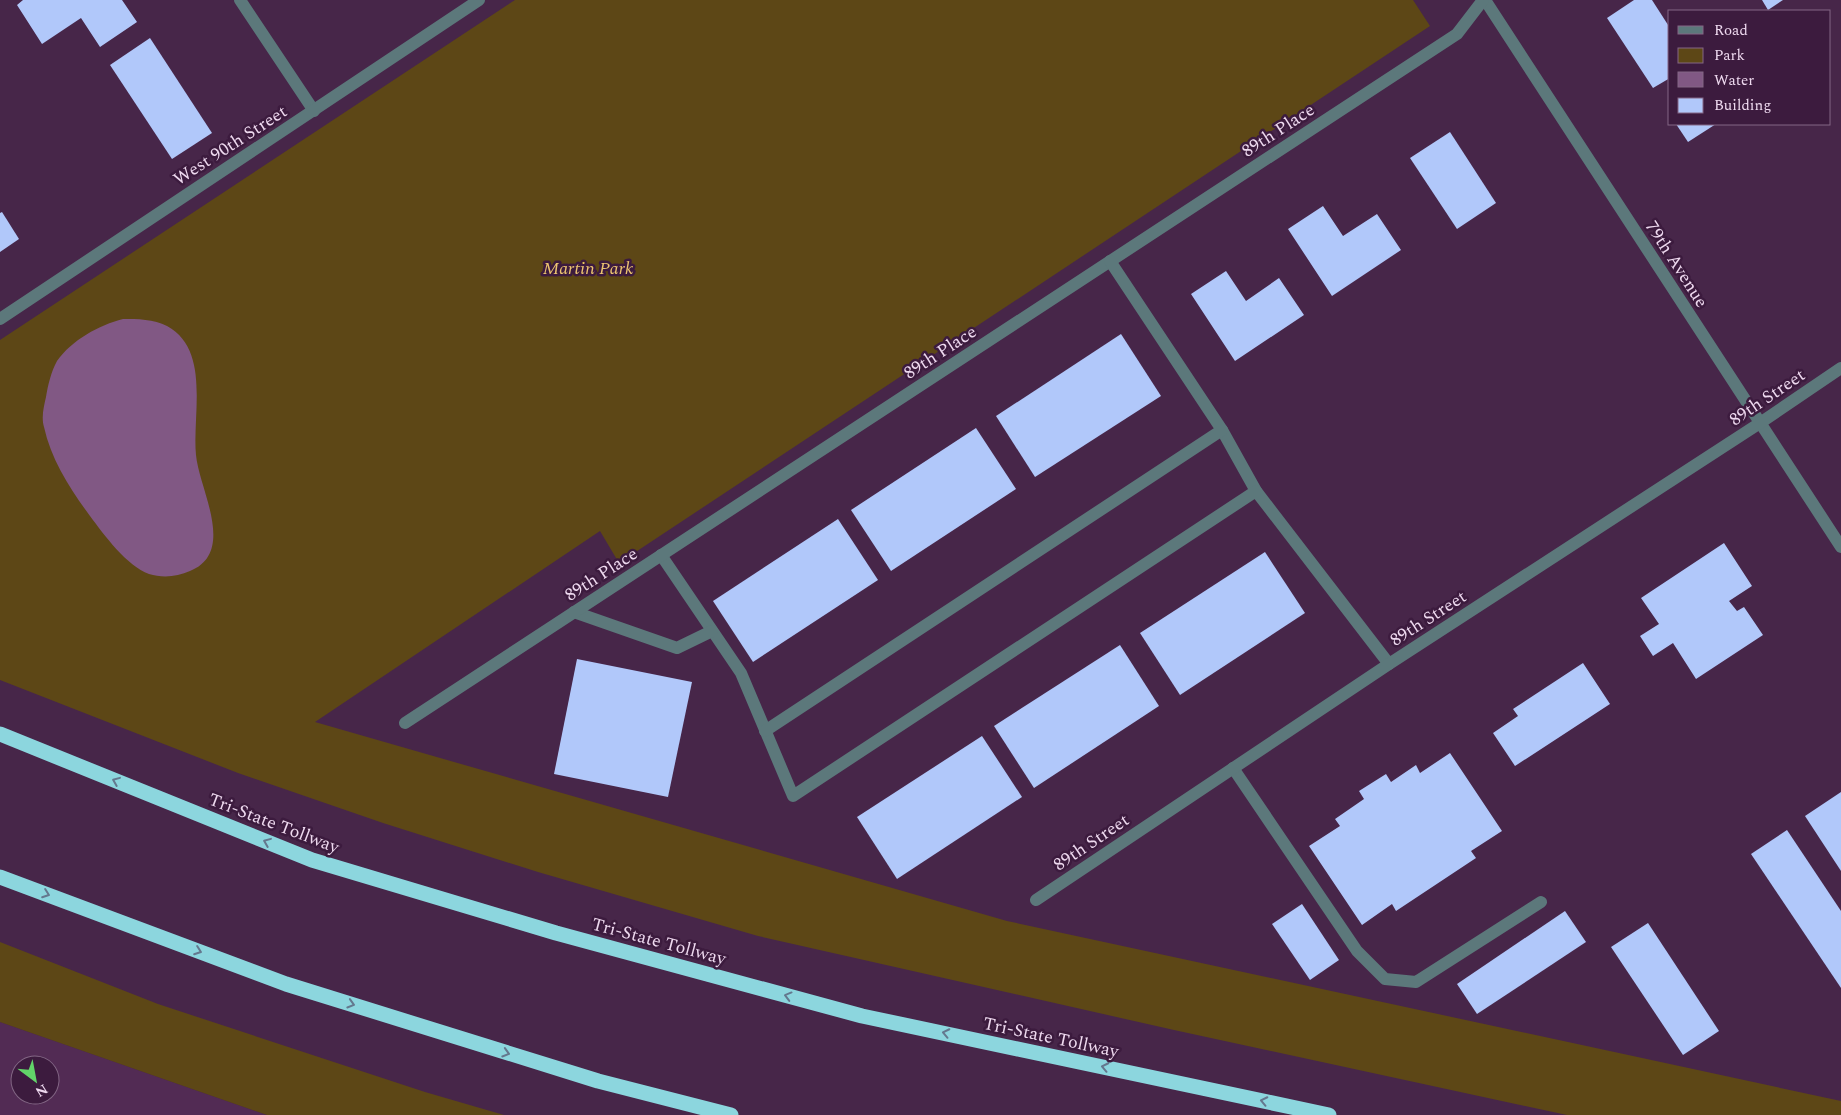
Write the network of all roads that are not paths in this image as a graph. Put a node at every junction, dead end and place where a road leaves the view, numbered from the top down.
1 (240, 0) edge
2 (479, 0) edge
3 (1484, 0) edge
4 (314, 111) junction
5 (1110, 261) junction
6 (0, 319) edge
7 (1841, 368) edge
8 (1760, 423) junction
9 (1222, 430) junction
10 (1256, 491) junction
11 (1841, 547) edge
12 (661, 556) junction
13 (574, 612) junction
14 (712, 631) junction
15 (1389, 664) junction
16 (405, 723) dead end
17 (765, 731) junction
18 (0, 734) edge
19 (1233, 768) junction
20 (0, 877) edge
21 (1036, 900) dead end
22 (1541, 902) dead end
23 (731, 1115) edge
24 (1329, 1115) edge

1 - 4 street
2 - 4 street, West 90th Street
3 - 5 street, 89th Place
3 - 8 street, 79th Avenue
4 - 6 street, West 90th Street
5 - 9 street
5 - 12 street, 89th Place
7 - 8 street, 89th Street
8 - 11 street, 79th Avenue
8 - 15 street, 89th Street
9 - 10 street
9 - 17 street
10 - 15 street
10 - 17 street
12 - 13 street, 89th Place
12 - 14 street
13 - 14 street
13 - 16 street, 89th Place
14 - 17 street
15 - 19 street, 89th Street
24 -> 18 highway, Tri-State Tollway
19 - 21 street, 89th Street
19 - 22 street
20 -> 23 highway

